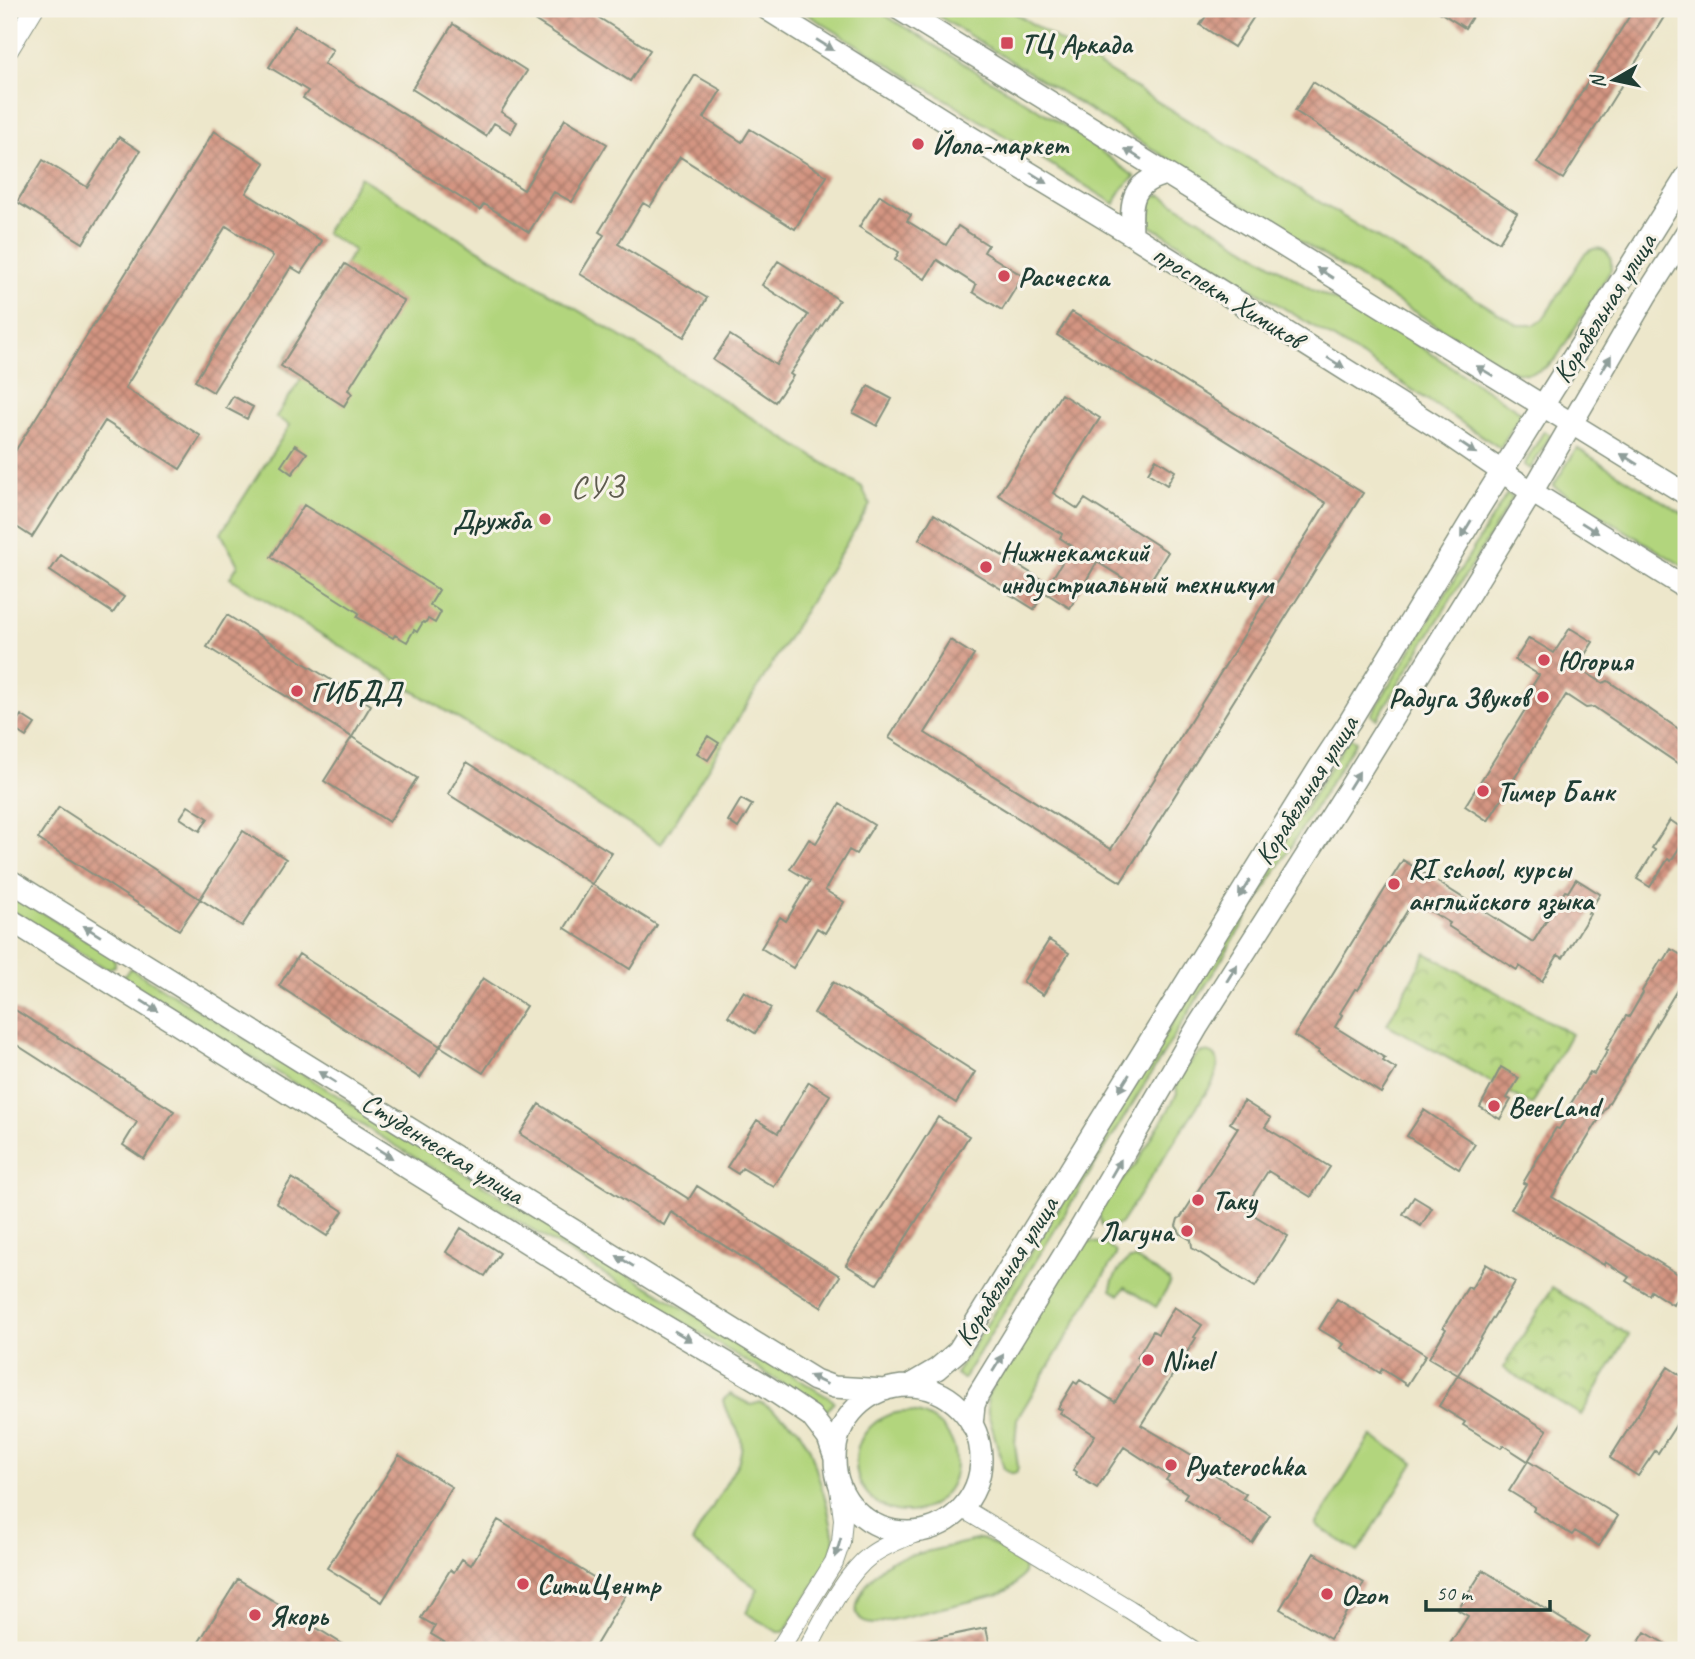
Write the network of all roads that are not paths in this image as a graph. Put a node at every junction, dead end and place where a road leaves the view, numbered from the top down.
1 (34, 9) edge
2 (767, 9) edge
3 (899, 9) edge
4 (9, 50) edge
5 (1166, 174) junction
6 (1686, 177) edge
7 (1686, 233) edge
8 (1132, 235) junction
9 (1543, 406) junction
10 (1571, 423) junction
11 (1502, 471) junction
12 (1532, 492) junction
13 (1686, 494) edge
14 (1686, 588) edge
15 (1350, 721) junction
16 (1379, 738) junction
17 (9, 880) edge
18 (9, 919) edge
19 (117, 947) junction
20 (101, 975) junction
21 (908, 1386) junction
22 (885, 1390) junction
23 (972, 1425) junction
24 (835, 1458) junction
25 (838, 1481) junction
26 (962, 1508) junction
27 (920, 1531) junction
28 (779, 1650) edge
29 (807, 1650) edge
30 (1193, 1650) edge

1 - 4 street
2 -> 8 main road, проспект Химиков
5 -> 3 main road
5 - 8 main road
9 -> 5 main road
6 - 9 main road, Корабельная улица
10 -> 7 main road, Корабельная улица
8 -> 11 main road, проспект Химиков
9 - 10 main road
9 - 11 main road, Корабельная улица
10 - 12 main road, Корабельная улица
13 -> 10 main road
11 - 12 main road, проспект Химиков
11 -> 15 main road, Корабельная улица
12 -> 14 main road, проспект Химиков
12 - 16 main road, Корабельная улица
15 - 16 main road
15 -> 21 main road, Корабельная улица
23 -> 16 main road, Корабельная улица
19 -> 17 main road, Студенческая улица
18 - 20 main road, Студенческая улица
19 - 20 main road
22 -> 19 main road, Студенческая улица
20 -> 24 main road, Студенческая улица
21 - 22 main road, Корабельная улица
21 - 23 main road, Корабельная улица
22 - 24 main road, Корабельная улица
23 - 26 main road, Корабельная улица
24 - 25 main road, Корабельная улица
25 - 27 main road, Корабельная улица
25 -> 28 street, Корабельная улица
26 - 27 main road, Корабельная улица
26 - 30 street
27 - 29 street, Корабельная улица

